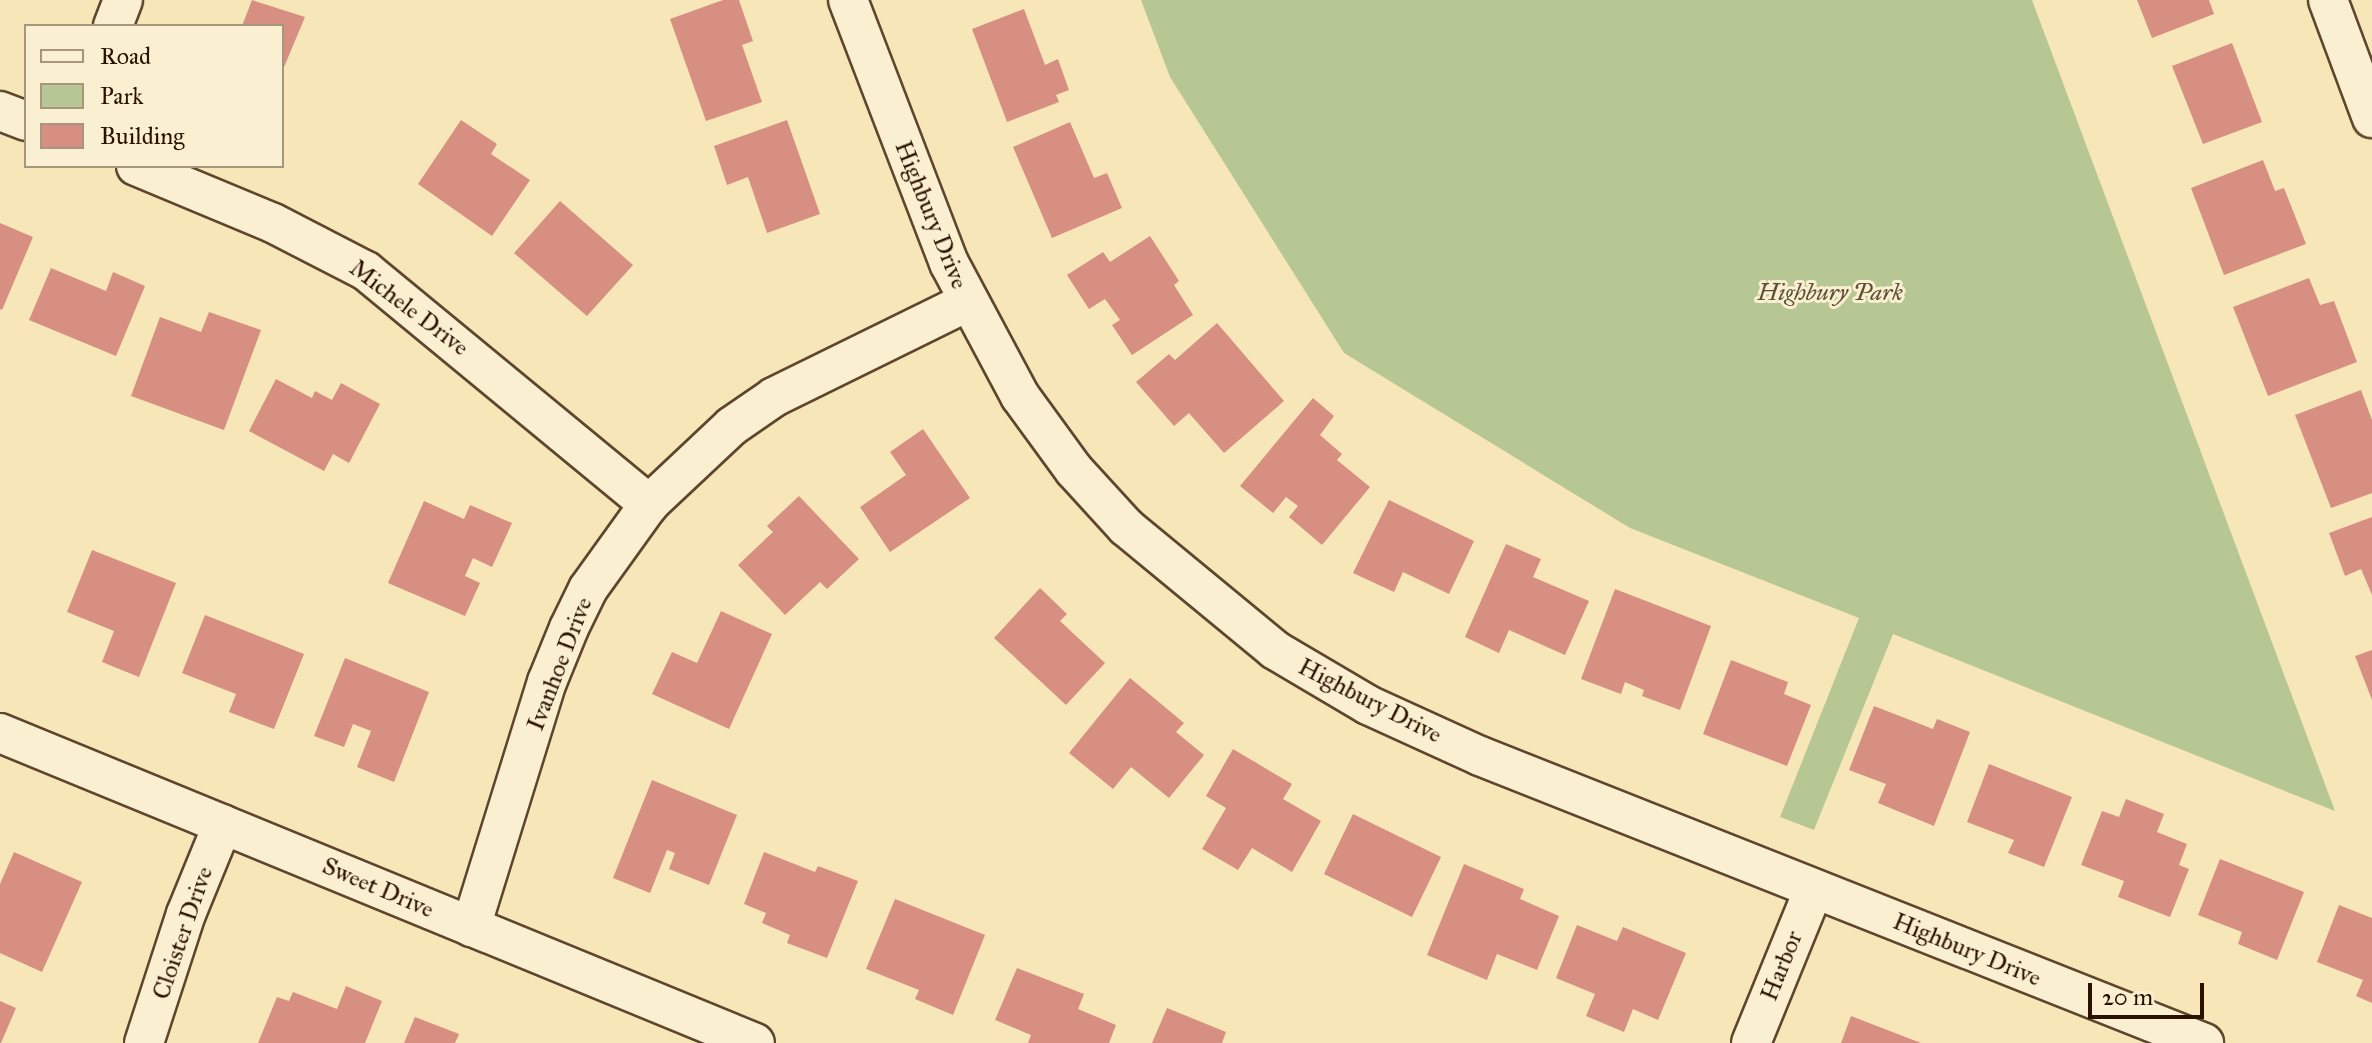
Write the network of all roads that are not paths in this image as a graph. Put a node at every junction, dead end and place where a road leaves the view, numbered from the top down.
1 (123, 0) edge
2 (848, 0) edge
3 (2328, 0) edge
4 (114, 24) edge
5 (0, 111) edge
6 (2372, 118) edge
7 (24, 120) edge
8 (141, 168) edge
9 (967, 302) junction
10 (649, 504) junction
11 (0, 733) edge
12 (223, 824) junction
13 (1814, 889) junction
14 (471, 927) junction
15 (144, 1043) edge
16 (755, 1043) edge
17 (1751, 1043) edge
18 (2204, 1043) edge

1 - 4 street
2 - 9 street, Highbury Drive
3 - 6 street
5 - 7 street
8 - 10 street, Michele Drive
9 - 10 street, Ivanhoe Drive
9 - 13 street, Highbury Drive
10 - 14 street, Ivanhoe Drive
11 - 12 street, Sweet Drive
12 - 14 street, Sweet Drive
12 - 15 street, Cloister Drive
13 - 17 street, Harbor
13 - 18 street, Highbury Drive
14 - 16 street, Sweet Drive

